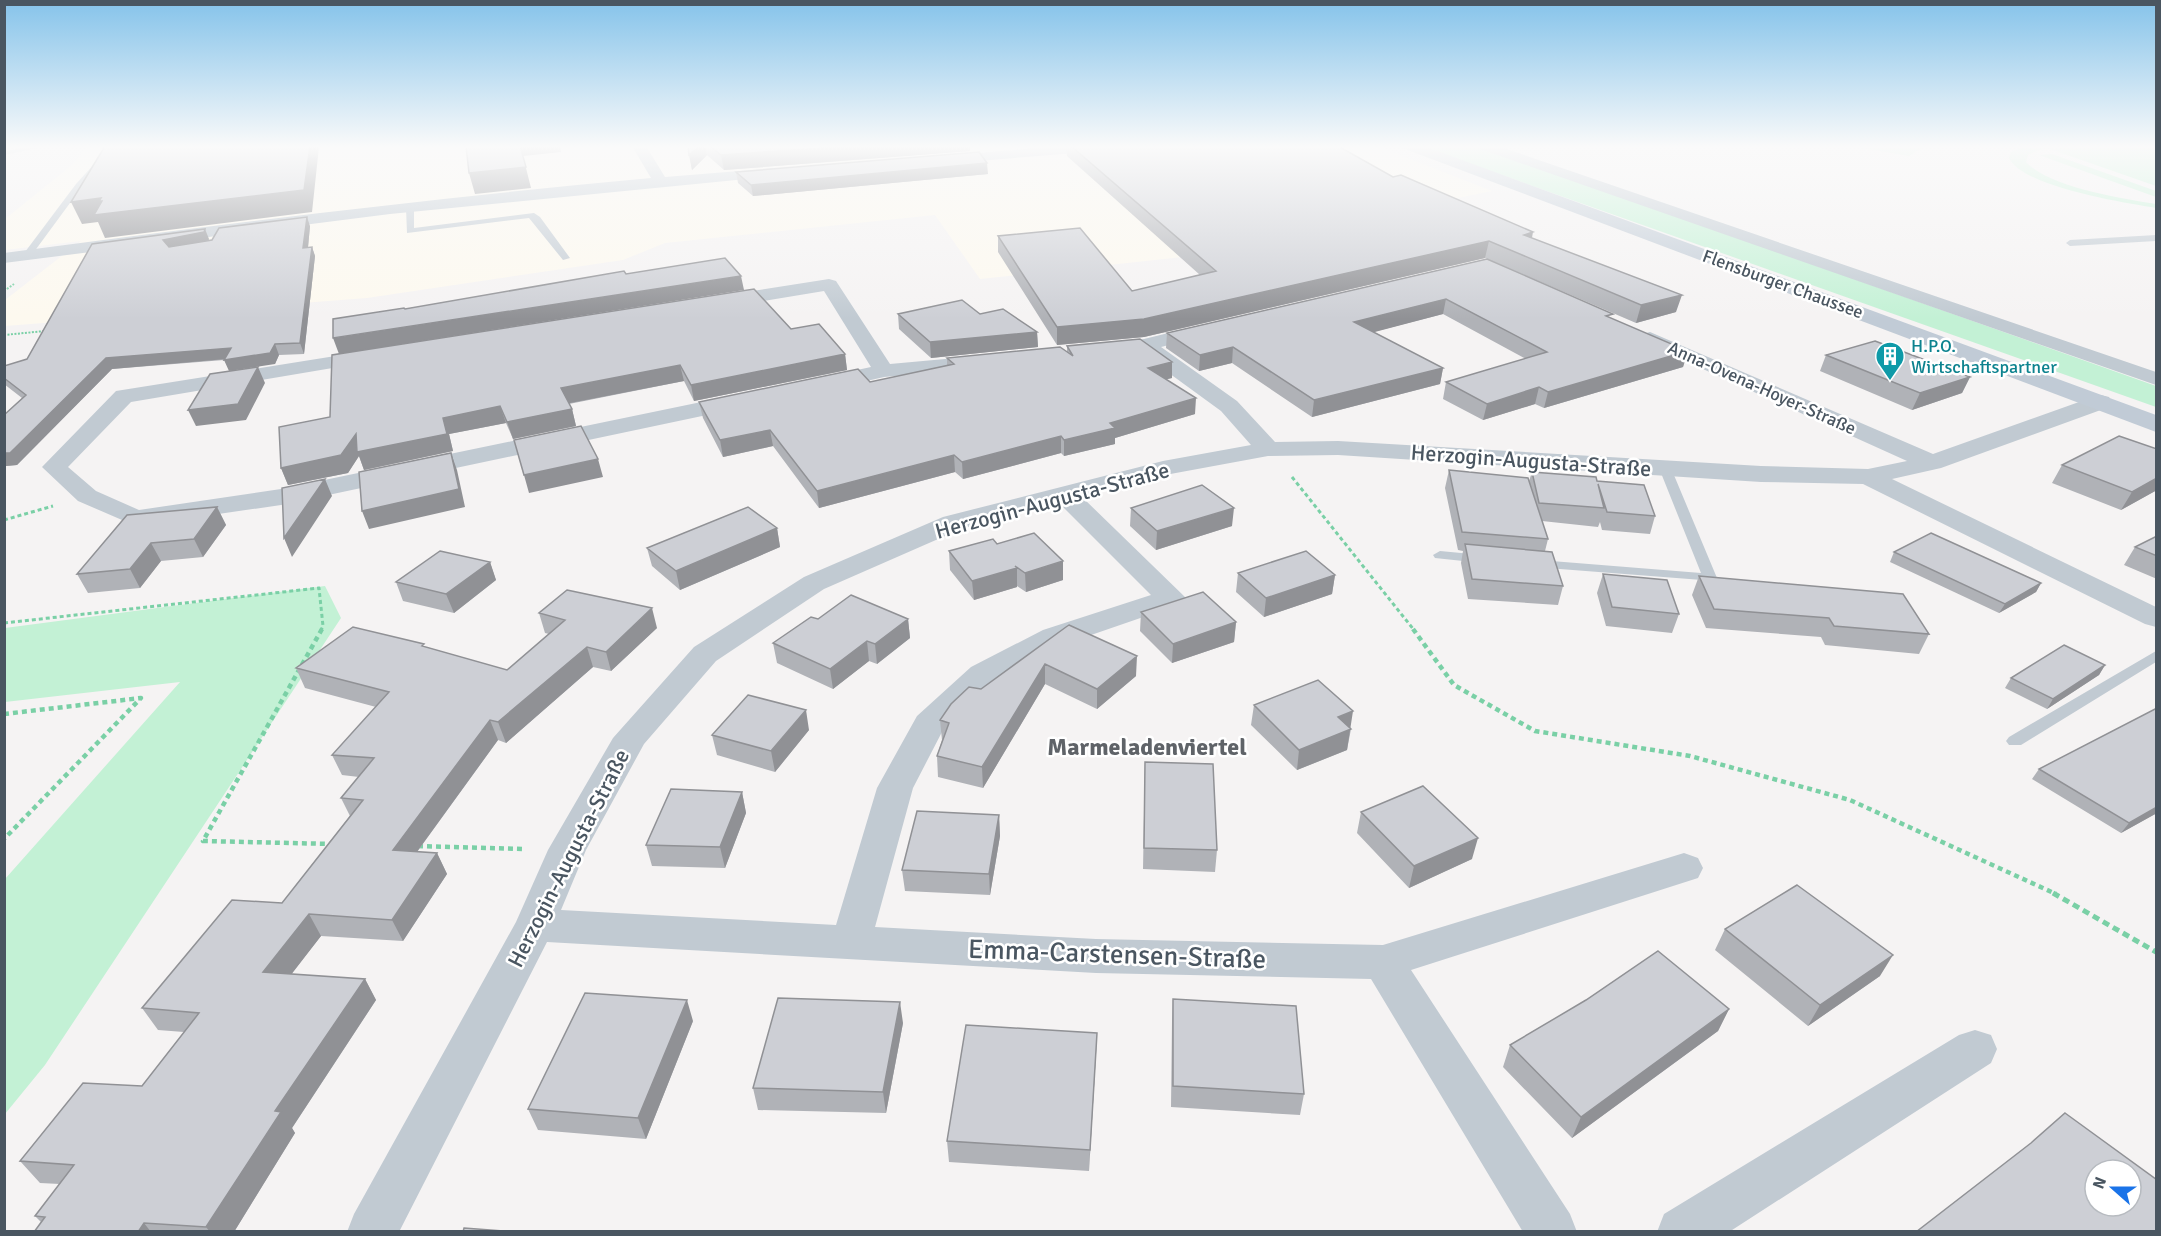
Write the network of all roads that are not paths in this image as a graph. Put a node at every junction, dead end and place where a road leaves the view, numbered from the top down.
1 (66, 204) edge
2 (452, 204) edge
3 (1566, 204) edge
4 (1652, 204) edge
5 (410, 208) junction
6 (2157, 238) edge
7 (2070, 243) dead end
8 (28, 254) junction
9 (4, 258) edge
10 (566, 258) dead end
11 (700, 305) edge
12 (1221, 326) edge
13 (1628, 328) edge
14 (1144, 345) junction
15 (1085, 351) edge
16 (395, 352) edge
17 (1014, 358) edge
18 (884, 371) junction
19 (2155, 377) edge
20 (803, 388) edge
21 (757, 398) edge
22 (2101, 402) junction
23 (2157, 424) edge
24 (1268, 449) junction
25 (1932, 463) junction
26 (1665, 468) junction
27 (1868, 477) junction
28 (1064, 494) junction
29 (1440, 555) dead end
30 (1499, 560) edge
31 (1522, 562) edge
32 (2157, 618) edge
33 (2157, 656) edge
34 (2015, 741) dead end
35 (1684, 868) dead end
36 (535, 925) junction
37 (851, 942) junction
38 (1383, 962) junction
39 (1975, 1049) dead end
40 (372, 1232) edge
41 (1552, 1232) edge
42 (1682, 1232) edge

1 - 8 lane
2 - 5 street
3 - 22 main road, Flensburger Chaussee
4 - 19 street, Flensburger Chaussee
5 - 8 street
5 - 10 lane
6 - 7 lane
8 - 9 street
11 - 18 street
12 - 14 street
13 - 25 street, Anna-Ovena-Hoyer-Straße
14 - 15 street
14 - 24 street
16 - 21 street
17 - 18 street
18 - 20 street
22 - 23 main road, Flensburger Chaussee
22 - 25 street, Herzogin-Augusta-Straße
24 - 26 street, Herzogin-Augusta-Straße
24 - 28 street, Herzogin-Augusta-Straße
25 - 27 street, Herzogin-Augusta-Straße
26 - 27 street, Herzogin-Augusta-Straße
26 - 31 lane, Herzogin-Augusta-Straße
27 - 32 street
28 - 36 street, Herzogin-Augusta-Straße
28 - 37 street
29 - 30 lane
33 - 34 lane
35 - 38 street, Emma-Carstensen-Straße
36 - 37 street, Emma-Carstensen-Straße
36 - 40 street, Herzogin-Augusta-Straße
37 - 38 street, Emma-Carstensen-Straße
38 - 41 street
39 - 42 street

